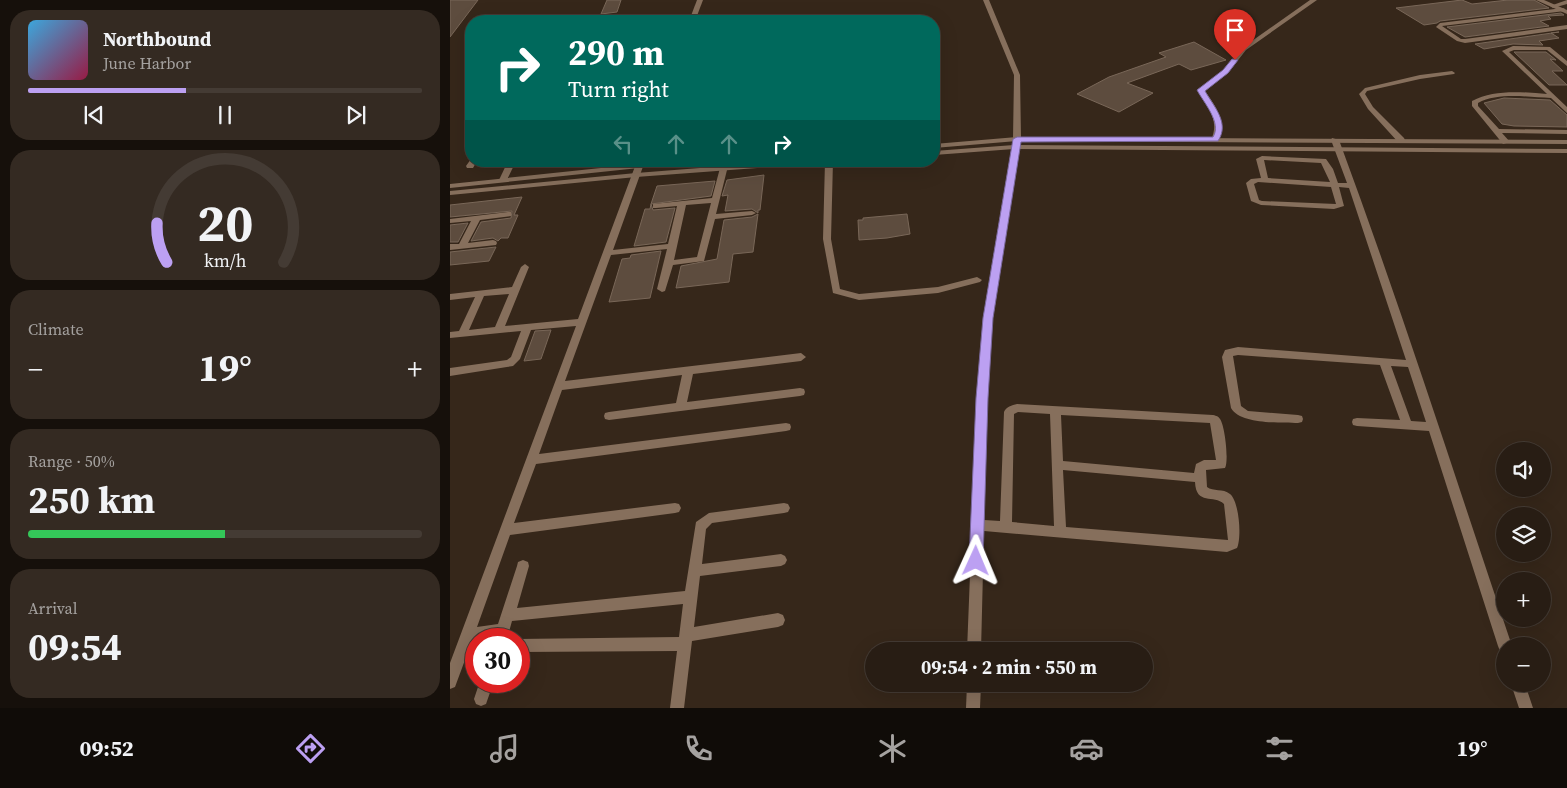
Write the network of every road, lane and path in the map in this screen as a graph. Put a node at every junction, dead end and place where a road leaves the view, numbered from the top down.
1 (700, 0) edge
2 (986, 0) edge
3 (1314, 0) edge
4 (1539, 0) edge
5 (1567, 2) edge
6 (1553, 6) junction
7 (1565, 11) edge
8 (694, 15) edge
9 (1567, 27) edge
10 (1567, 64) edge
11 (1452, 74) dead end
12 (1552, 96) junction
13 (1567, 111) edge
14 (1497, 131) junction
15 (1567, 132) edge
16 (1216, 140) junction
17 (1401, 140) junction
18 (1506, 142) junction
19 (1567, 142) edge
20 (1016, 143) junction
21 (1337, 144) junction
22 (940, 146) edge
23 (1567, 151) edge
24 (940, 152) edge
25 (509, 167) edge
26 (639, 167) edge
27 (756, 167) edge
28 (829, 167) edge
29 (723, 170) junction
30 (503, 180) junction
31 (1265, 180) junction
32 (1334, 184) junction
33 (450, 186) edge
34 (1352, 186) junction
35 (450, 193) edge
36 (716, 200) junction
37 (682, 203) junction
38 (656, 206) dead end
39 (752, 213) dead end
40 (508, 214) dead end
41 (712, 217) junction
42 (477, 218) junction
43 (450, 221) edge
44 (493, 243) dead end
45 (462, 246) junction
46 (672, 246) junction
47 (450, 247) edge
48 (608, 253) junction
49 (669, 263) junction
50 (525, 267) dead end
51 (977, 280) dead end
52 (662, 289) dead end
53 (515, 290) junction
54 (481, 294) junction
55 (450, 297) edge
56 (583, 322) junction
57 (528, 328) junction
58 (498, 331) junction
59 (462, 334) junction
60 (450, 336) edge
61 (801, 357) dead end
62 (1384, 362) junction
63 (1412, 364) junction
64 (688, 371) junction
65 (450, 372) edge
66 (559, 386) junction
67 (800, 392) dead end
68 (680, 407) junction
69 (1055, 410) junction
70 (609, 416) dead end
71 (1298, 419) dead end
72 (1357, 422) dead end
73 (1407, 426) junction
74 (786, 427) dead end
75 (1433, 427) junction
76 (532, 460) junction
77 (1058, 465) junction
78 (1200, 478) junction
79 (675, 508) dead end
80 (784, 508) dead end
81 (977, 525) junction
82 (1006, 526) junction
83 (506, 530) junction
84 (1060, 531) junction
85 (781, 560) dead end
86 (524, 566) dead end
87 (694, 571) junction
88 (691, 597) junction
89 (508, 615) junction
90 (778, 620) dead end
91 (470, 628) edge
92 (504, 628) edge
93 (1502, 637) edge
94 (686, 640) junction
95 (465, 641) edge
96 (974, 642) edge
97 (530, 645) edge
98 (450, 682) edge
99 (974, 692) edge
100 (1521, 692) edge
101 (483, 693) edge
102 (481, 699) dead end
103 (677, 708) edge
104 (973, 708) edge
105 (1526, 708) edge

1 - 8 street
2 - 20 street
3 - 16 street
4 - 6 street
5 - 6 street
6 - 7 street
7 - 9 street
10 - 12 street
11 - 17 street
12 - 13 street
12 - 14 street
14 - 15 street
14 - 18 street
16 - 20 street
16 - 21 street
17 - 18 street
17 - 21 street
18 - 19 street
20 - 21 street
20 - 22 street
20 - 24 street
20 - 81 street
21 - 23 street
21 - 34 street
25 - 30 street
26 - 29 street
26 - 30 street
26 - 35 street
26 - 48 street
27 - 29 street
28 - 51 street
29 - 36 street
30 - 33 street
31 - 32 street
31 - 32 street
31 - 32 street
32 - 34 street
34 - 63 street
36 - 37 street
36 - 41 street
37 - 38 street
37 - 46 street
39 - 41 street
40 - 42 street
41 - 49 street
42 - 43 street
42 - 45 street
44 - 45 street
45 - 47 street
46 - 48 street
46 - 49 street
48 - 56 street
49 - 52 street
50 - 53 street
53 - 54 street
53 - 58 street
54 - 55 street
54 - 59 street
56 - 57 street
56 - 66 street
57 - 58 street
57 - 65 street
58 - 59 street
59 - 60 street
61 - 64 street
62 - 63 street
62 - 71 street
62 - 73 street
63 - 75 street
64 - 66 street
64 - 68 street
66 - 76 street
67 - 68 street
68 - 70 street
69 - 77 street
69 - 78 street
69 - 82 street
72 - 73 street
73 - 75 street
74 - 76 street
75 - 93 street
76 - 83 street
77 - 78 street
77 - 84 street
78 - 84 street
79 - 83 street
80 - 87 street
81 - 82 street
81 - 96 street
82 - 84 street
83 - 91 street
85 - 87 street
86 - 89 street
87 - 88 street
88 - 89 street
88 - 94 street
89 - 92 street
90 - 94 street
94 - 97 street
94 - 103 street
95 - 98 street
99 - 104 street
100 - 105 street
101 - 102 street

